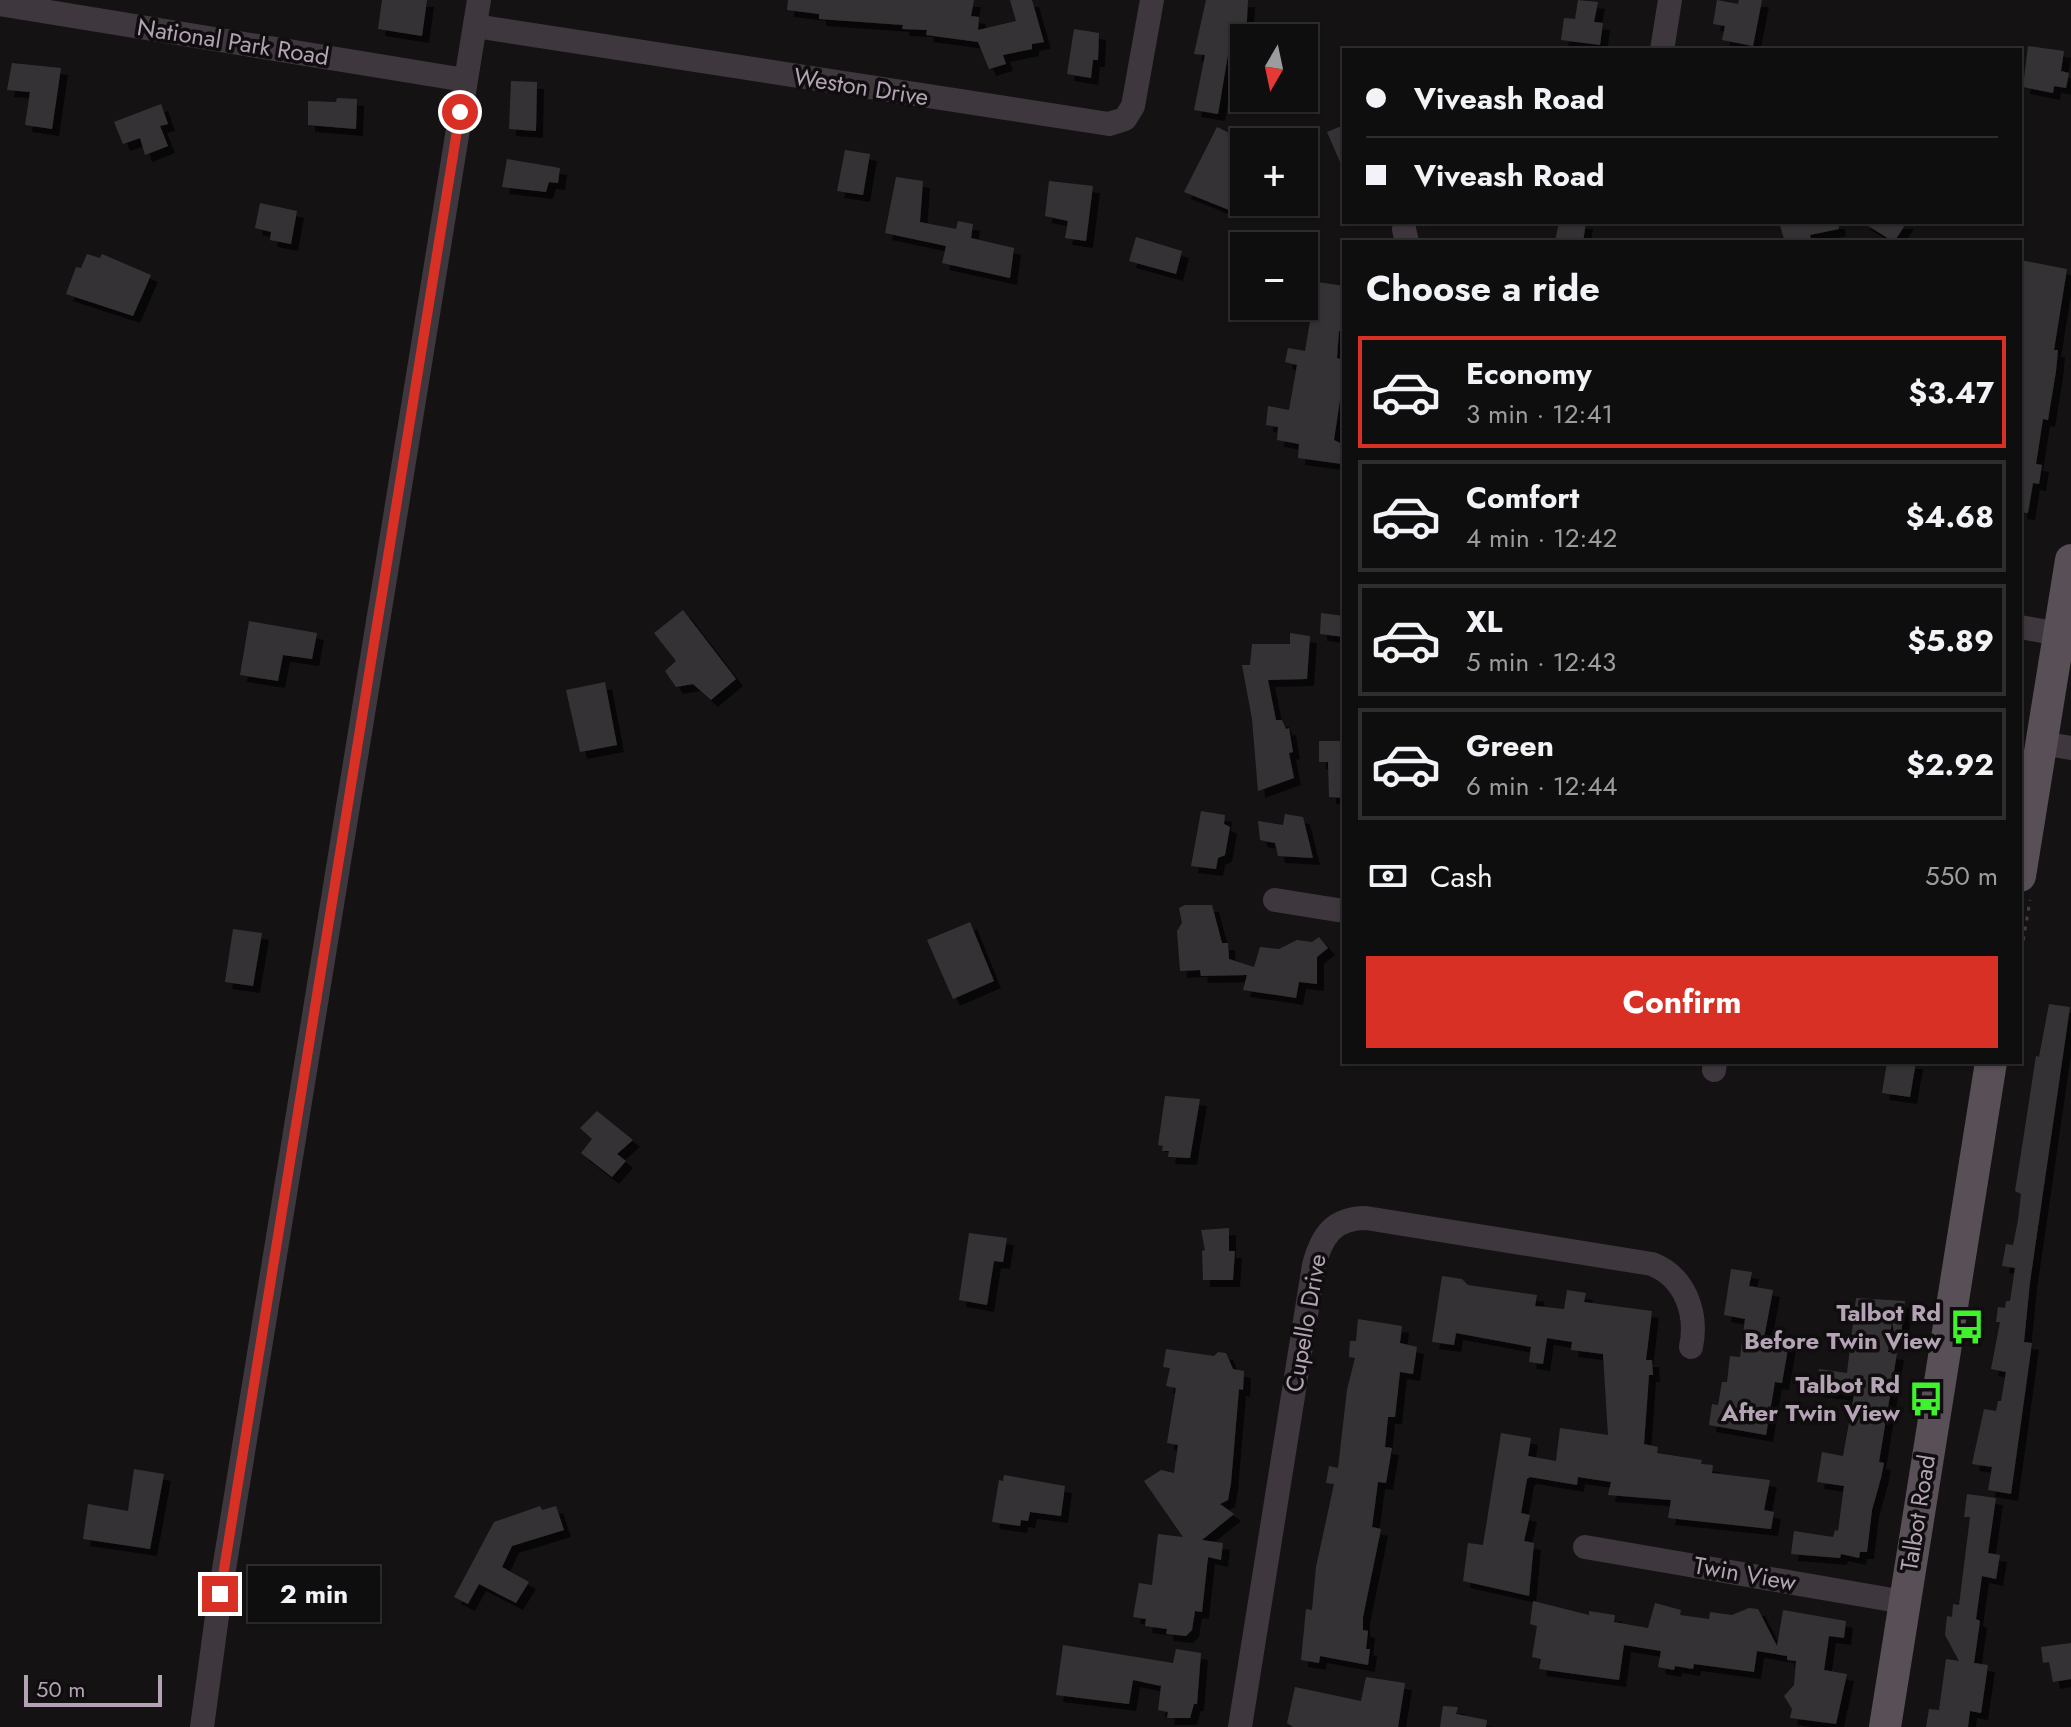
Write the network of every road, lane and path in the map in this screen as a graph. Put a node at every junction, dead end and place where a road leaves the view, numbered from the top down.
1 (479, 0) edge
2 (1152, 0) edge
3 (1670, 0) edge
4 (0, 4) edge
5 (475, 26) junction
6 (1662, 48) edge
7 (465, 80) junction
8 (2071, 560) edge
9 (2022, 627) edge
10 (2059, 634) junction
11 (2056, 746) edge
12 (2022, 869) edge
13 (1275, 900) dead end
14 (1342, 911) edge
15 (1991, 1064) edge
16 (1691, 1347) dead end
17 (1585, 1547) dead end
18 (1904, 1602) junction
19 (202, 1727) edge
20 (1240, 1727) edge
21 (1885, 1727) edge

1 - 5 street
2 - 5 street, Weston Drive
3 - 6 street
4 - 7 street, National Park Road
5 - 7 street
7 - 19 street
8 - 10 main road
9 - 10 street
10 - 11 main road
11 - 12 main road
13 - 14 street
15 - 18 main road, Talbot Road
16 - 20 street, Cupello Drive
17 - 18 street, Twin View
18 - 21 main road, Talbot Road

